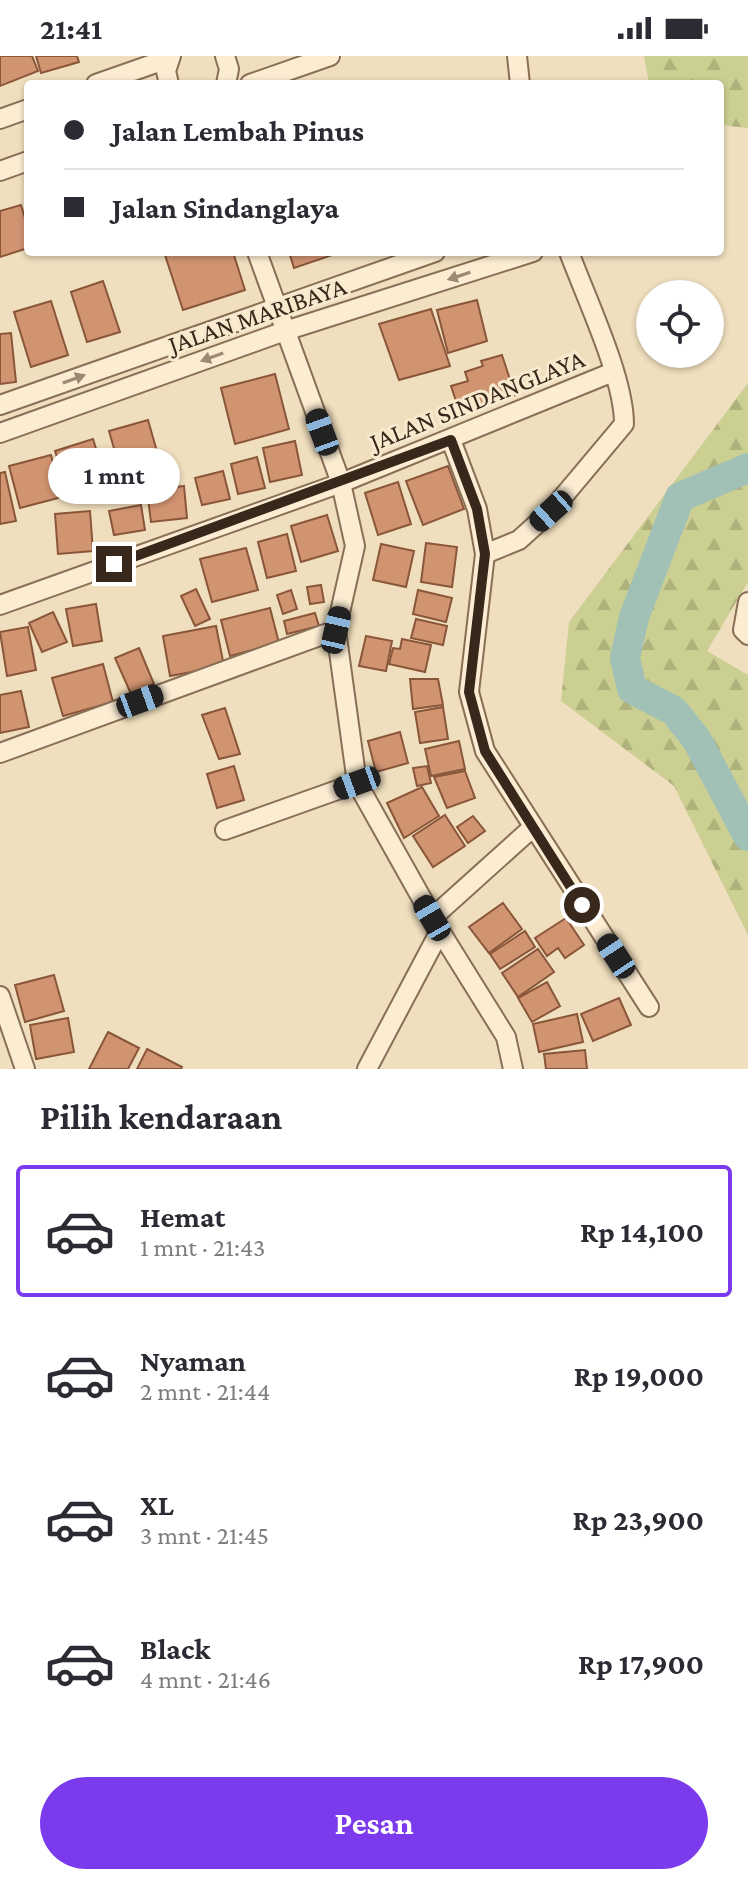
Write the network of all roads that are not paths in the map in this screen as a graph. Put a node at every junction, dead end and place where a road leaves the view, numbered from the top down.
1 (225, 56) edge
2 (330, 56) edge
3 (517, 56) edge
4 (170, 57) edge
5 (107, 80) edge
6 (168, 80) edge
7 (227, 80) edge
8 (261, 80) edge
9 (520, 80) edge
10 (24, 110) edge
11 (0, 119) edge
12 (24, 162) edge
13 (0, 171) edge
14 (258, 256) edge
15 (424, 256) edge
16 (520, 256) edge
17 (570, 256) edge
18 (277, 307) junction
19 (285, 331) junction
20 (613, 372) junction
21 (0, 405) edge
22 (0, 433) edge
23 (451, 440) junction
24 (341, 483) junction
25 (485, 554) junction
26 (748, 602) edge
27 (0, 605) edge
28 (336, 630) junction
29 (748, 635) edge
30 (0, 753) edge
31 (357, 783) junction
32 (532, 828) junction
33 (225, 830) dead end
34 (436, 924) junction
35 (0, 996) edge
36 (649, 1007) dead end
37 (25, 1069) edge
38 (367, 1069) edge
39 (513, 1069) edge

1 - 7 street
2 - 8 street
3 - 9 street
4 - 5 street
4 - 6 street
10 - 11 street
12 - 13 street
14 - 18 street
15 - 18 street, JALAN MARIBAYA
16 -> 19 street, JALAN MARIBAYA
17 - 20 street
18 - 19 street
21 -> 18 street, JALAN MARIBAYA
19 -> 22 street, JALAN MARIBAYA
19 - 24 street
20 - 23 street, JALAN SINDANGLAYA
20 - 25 street
23 - 24 street, JALAN SINDANGLAYA
23 - 25 street
24 - 27 street, JALAN SINDANGLAYA
24 - 28 street
25 - 32 street
26 - 29 street
28 - 30 street
28 - 31 street
31 - 33 street
31 - 34 street
32 - 34 street
32 - 36 street
34 - 38 street
34 - 39 street
35 - 37 street

